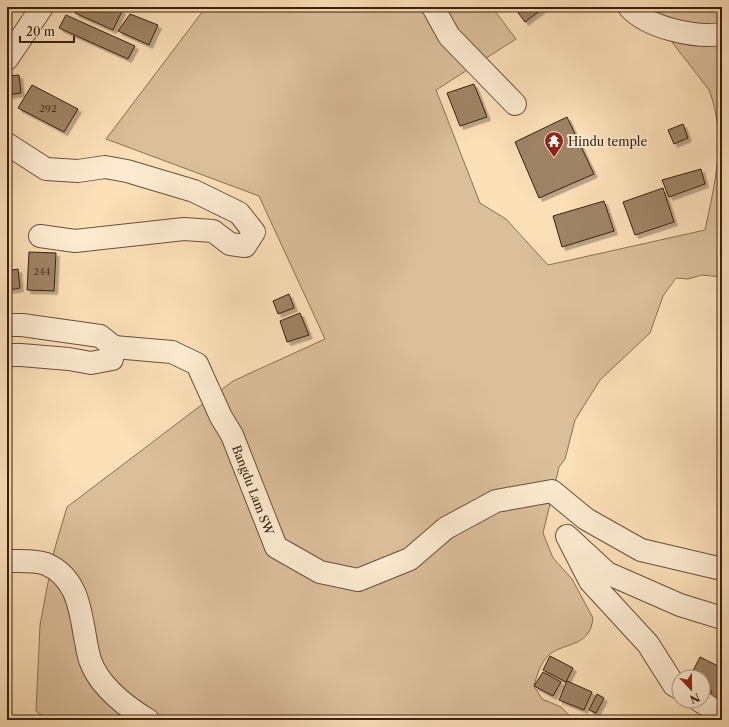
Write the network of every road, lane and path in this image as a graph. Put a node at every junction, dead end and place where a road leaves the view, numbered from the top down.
1 (42, 7) edge
2 (433, 7) edge
3 (629, 7) edge
4 (722, 34) edge
5 (7, 59) edge
6 (515, 104) dead end
7 (7, 144) edge
8 (40, 236) dead end
9 (7, 325) edge
10 (114, 347) junction
11 (7, 356) edge
12 (7, 561) edge
13 (722, 569) edge
14 (722, 618) edge
15 (671, 680) edge
16 (711, 708) edge
17 (722, 715) edge
18 (148, 720) edge

1 - 5 street
2 - 6 street
3 - 4 street
7 - 8 street
9 - 10 street
10 - 11 street
10 - 13 street, Bangdu Lam SW
12 - 18 street
14 - 15 street
16 - 17 street

